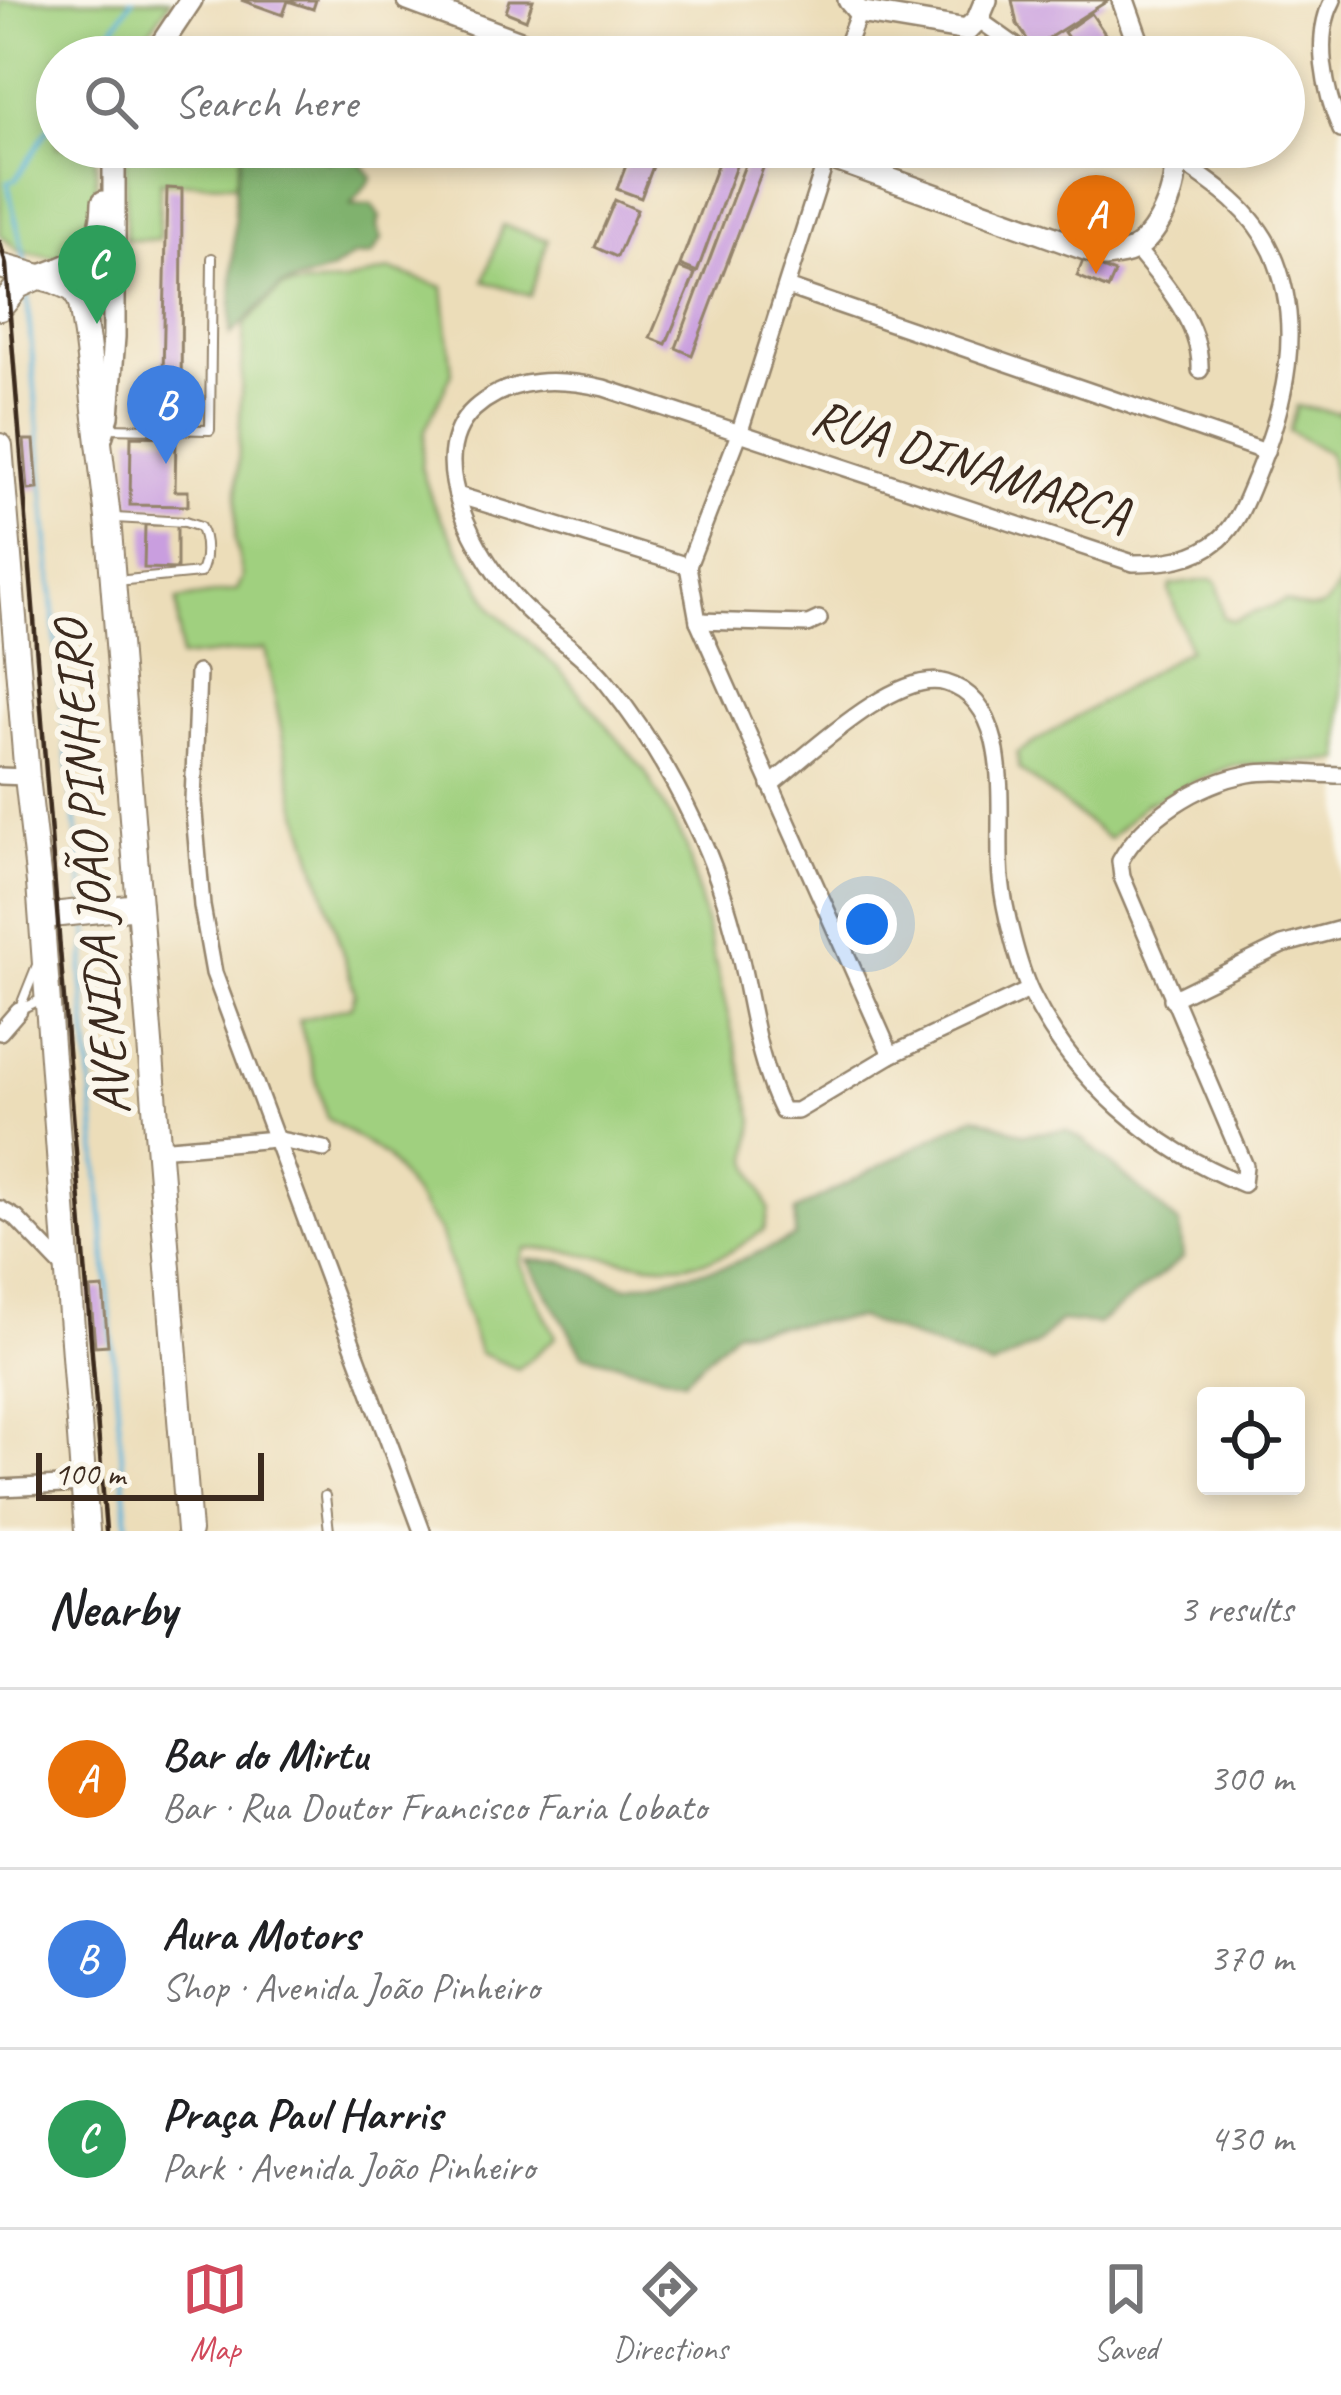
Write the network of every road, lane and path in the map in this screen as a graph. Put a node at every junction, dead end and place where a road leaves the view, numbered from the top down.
1 (178, 0) edge
2 (191, 0) edge
3 (407, 0) edge
4 (1123, 0) edge
5 (1334, 0) edge
6 (854, 6) edge
7 (982, 9) edge
8 (154, 36) edge
9 (167, 36) edge
10 (504, 36) edge
11 (847, 36) edge
12 (1010, 36) edge
13 (1136, 36) edge
14 (1341, 130) edge
15 (103, 168) edge
16 (114, 168) edge
17 (808, 168) edge
18 (861, 168) edge
19 (1168, 168) edge
20 (1194, 168) edge
21 (1136, 249) junction
22 (212, 259) dead end
23 (30, 276) edge
24 (787, 286) junction
25 (0, 308) edge
26 (1201, 370) dead end
27 (102, 434) junction
28 (739, 434) junction
29 (0, 446) edge
30 (1266, 452) junction
31 (457, 495) junction
32 (108, 518) junction
33 (688, 566) junction
34 (5, 569) edge
35 (113, 581) junction
36 (819, 619) dead end
37 (698, 621) junction
38 (198, 673) dead end
39 (1341, 775) edge
40 (0, 776) edge
41 (27, 777) junction
42 (770, 785) junction
43 (127, 907) junction
44 (49, 915) junction
45 (1341, 928) edge
46 (44, 947) junction
47 (1029, 990) junction
48 (47, 996) junction
49 (1172, 999) junction
50 (19, 1010) junction
51 (0, 1032) edge
52 (891, 1055) junction
53 (275, 1139) junction
54 (158, 1149) junction
55 (323, 1149) dead end
56 (0, 1209) edge
57 (33, 1235) junction
58 (64, 1238) junction
59 (67, 1271) junction
60 (83, 1484) junction
61 (0, 1488) edge
62 (325, 1496) dead end
63 (87, 1531) edge
64 (189, 1531) edge
65 (329, 1531) edge
66 (422, 1531) edge

1 - 8 street
2 - 9 street
3 - 10 street
4 - 13 street
5 - 14 street
6 - 7 street
6 - 11 street
7 - 12 street
15 - 23 street
16 - 27 street
17 - 24 street
18 - 21 street
19 - 21 street
20 - 30 street, RUA DINAMARCA
21 - 26 street
22 - 27 lane
23 - 25 main road
23 - 27 main road, AVENIDA JOÃO PINHEIRO
24 - 28 street
24 - 30 street
27 - 32 main road, AVENIDA JOÃO PINHEIRO
28 - 30 street, RUA DINAMARCA
28 - 31 street, RUA DINAMARCA
28 - 33 street
29 - 34 main road, AVENIDA JOÃO PINHEIRO
31 - 33 street
31 - 52 street
32 - 35 main road, AVENIDA JOÃO PINHEIRO
32 - 35 lane
33 - 37 street
34 - 41 main road, AVENIDA JOÃO PINHEIRO
35 - 43 main road, AVENIDA JOÃO PINHEIRO
36 - 37 street
37 - 42 street
38 - 53 street
39 - 49 street
40 - 41 street
41 - 44 main road, AVENIDA JOÃO PINHEIRO
42 - 47 street
42 - 52 street
43 - 44 main road
43 - 54 main road, AVENIDA JOÃO PINHEIRO
44 - 46 main road, AVENIDA JOÃO PINHEIRO
45 - 49 street
46 - 48 main road, AVENIDA JOÃO PINHEIRO
46 - 50 lane
47 - 49 street
47 - 52 street
48 - 50 lane
48 - 58 main road, AVENIDA JOÃO PINHEIRO
50 - 51 street
53 - 54 street
53 - 55 street
53 - 66 street
54 - 64 main road, AVENIDA JOÃO PINHEIRO
56 - 57 street
57 - 58 street
57 - 59 street
58 - 59 main road, AVENIDA JOÃO PINHEIRO
59 - 60 main road, AVENIDA JOÃO PINHEIRO
60 - 61 street
60 - 63 main road, AVENIDA JOÃO PINHEIRO
62 - 65 lane

